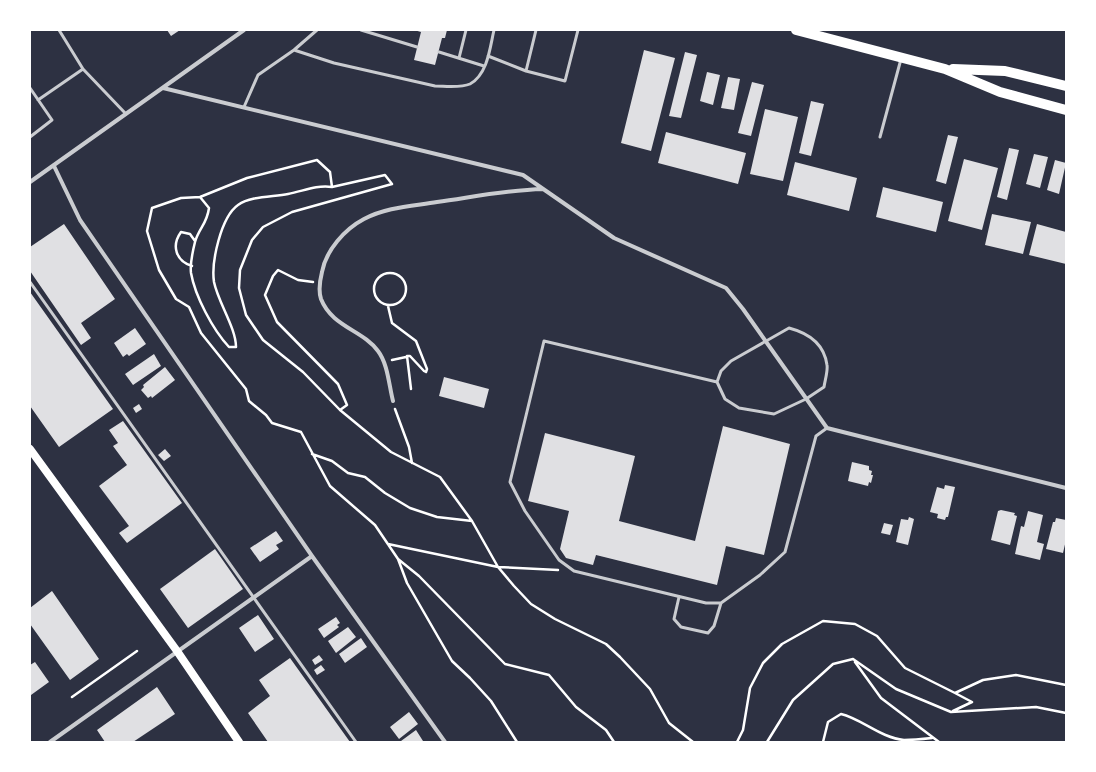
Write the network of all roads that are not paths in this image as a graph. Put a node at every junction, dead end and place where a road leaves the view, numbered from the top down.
1 (59, 30) edge
2 (244, 30) edge
3 (317, 30) edge
4 (361, 30) edge
5 (466, 30) edge
6 (494, 30) edge
7 (536, 30) edge
8 (578, 30) edge
9 (796, 30) edge
10 (417, 46) dead end
11 (294, 50) junction
12 (439, 52) dead end
13 (488, 56) junction
14 (902, 57) junction
15 (459, 58) junction
16 (484, 66) junction
17 (83, 69) junction
18 (945, 69) junction
19 (526, 71) junction
20 (1066, 86) edge
21 (30, 88) edge
22 (163, 88) junction
23 (38, 100) junction
24 (244, 107) junction
25 (1066, 110) edge
26 (126, 114) junction
27 (30, 137) edge
28 (880, 137) dead end
29 (54, 166) junction
30 (30, 182) edge
31 (543, 189) junction
32 (30, 282) edge
33 (766, 342) junction
34 (717, 382) junction
35 (806, 399) junction
36 (392, 401) road end
37 (827, 428) junction
38 (30, 449) edge
39 (1066, 488) edge
40 (312, 556) junction
41 (679, 597) junction
42 (252, 598) junction
43 (721, 603) junction
44 (177, 652) junction
45 (50, 742) edge
46 (239, 742) edge
47 (356, 742) edge
48 (445, 742) edge

1 - 17 lane
2 - 22 street
3 - 11 lane
4 - 10 lane
5 - 15 lane
6 - 13 lane
7 - 19 lane
8 - 19 lane
9 - 14 main road
11 - 16 lane
11 - 24 lane
12 - 15 lane
13 - 16 lane
13 - 19 lane
14 - 18 main road
14 - 28 lane
15 - 16 lane
17 - 23 lane
17 - 26 lane
18 - 20 main road
18 - 25 main road
21 - 23 lane
22 - 24 street
22 - 26 street
23 - 27 lane
24 - 31 street
26 - 29 street
29 - 30 street
29 - 40 street
31 - 33 street
31 - 36 street
32 - 42 lane
33 - 34 lane
33 - 35 street
33 - 35 lane
34 - 35 lane
34 - 41 lane
35 - 37 street
37 - 39 street
37 - 43 lane
38 - 44 main road
40 - 42 street
40 - 48 street
41 - 43 lane
41 - 43 lane
42 - 44 street
42 - 47 lane
44 - 45 street
44 - 46 main road

